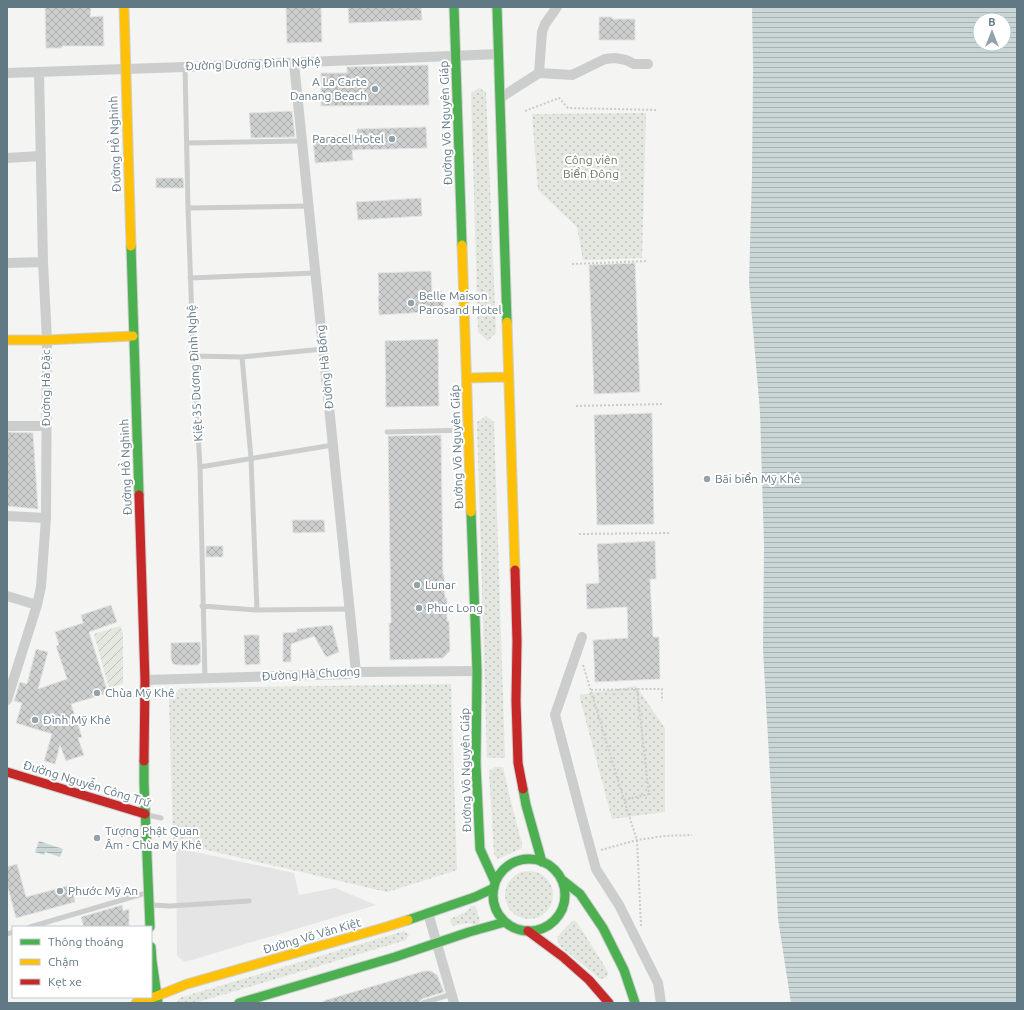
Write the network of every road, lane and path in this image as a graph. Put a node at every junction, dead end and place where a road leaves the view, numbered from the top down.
1 (124, 7) edge
2 (454, 7) edge
3 (497, 7) edge
4 (557, 7) edge
5 (498, 54) junction
6 (456, 55) junction
7 (294, 63) junction
8 (648, 64) dead end
9 (185, 67) junction
10 (125, 69) junction
11 (39, 72) junction
12 (7, 73) edge
13 (539, 73) junction
14 (500, 98) junction
15 (658, 110) dead end
16 (525, 111) dead end
17 (302, 141) junction
18 (187, 143) junction
19 (40, 156) junction
20 (7, 158) edge
21 (308, 206) junction
22 (188, 208) junction
23 (648, 261) dead end
24 (43, 262) junction
25 (7, 263) edge
26 (572, 264) dead end
27 (315, 273) junction
28 (190, 278) junction
29 (133, 336) junction
30 (7, 340) edge
31 (47, 340) junction
32 (323, 349) junction
33 (193, 356) junction
34 (242, 357) junction
35 (508, 377) junction
36 (467, 378) junction
37 (663, 404) dead end
38 (576, 406) dead end
39 (7, 426) edge
40 (46, 426) junction
41 (469, 430) junction
42 (387, 432) dead end
43 (333, 445) junction
44 (251, 458) junction
45 (200, 467) junction
46 (7, 516) edge
47 (46, 518) junction
48 (671, 533) dead end
49 (579, 534) dead end
50 (7, 596) edge
51 (37, 605) junction
52 (202, 606) junction
53 (349, 609) junction
54 (257, 610) junction
55 (582, 637) dead end
56 (578, 650) junction
57 (477, 671) junction
58 (352, 676) junction
59 (205, 678) junction
60 (145, 680) junction
61 (9, 685) edge
62 (637, 689) junction
63 (590, 690) junction
64 (7, 700) edge
65 (662, 702) dead end
66 (7, 772) edge
67 (624, 800) junction
68 (145, 814) junction
69 (161, 818) dead end
70 (692, 835) dead end
71 (637, 840) junction
72 (592, 852) junction
73 (542, 862) junction
74 (561, 879) junction
75 (494, 885) junction
76 (149, 892) junction
77 (249, 901) dead end
78 (149, 905) junction
79 (428, 914) junction
80 (505, 922) junction
81 (33, 926) edge
82 (150, 926) edge
83 (641, 929) dead end
84 (528, 931) junction
85 (437, 942) junction
86 (152, 961) edge
87 (453, 999) edge
88 (157, 1000) edge
89 (136, 1003) edge
90 (239, 1003) edge
91 (423, 1003) edge
92 (609, 1003) edge
93 (635, 1003) edge
94 (661, 1003) edge

1 - 10 main road, Đường Hồ Nghinh
2 - 6 main road, Đường Võ Nguyên Giáp
3 - 5 main road
4 - 13 street
5 - 6 street, Đường Dương Đình Nghệ
5 - 14 main road
6 - 7 street, Đường Dương Đình Nghệ
6 - 36 main road, Đường Võ Nguyên Giáp
7 - 9 street, Đường Dương Đình Nghệ
7 - 17 street, Đường Hà Bổng
8 - 13 street
9 - 10 street, Đường Dương Đình Nghệ
9 - 18 lane, Kiệt 35 Dương Đình Nghệ
10 - 11 street, Đường Dương Đình Nghệ
10 - 29 main road, Đường Hồ Nghinh
11 - 12 street, Đường Dương Đình Nghệ
11 - 19 street, Đường Hà Đặc
13 - 14 street
14 - 35 main road
15 - 16 path
17 - 18 lane
17 - 21 street, Đường Hà Bổng
18 - 22 lane, Kiệt 35 Dương Đình Nghệ
19 - 20 street
19 - 24 street, Đường Hà Đặc
21 - 22 lane
21 - 27 street, Đường Hà Bổng
22 - 28 lane, Kiệt 35 Dương Đình Nghệ
23 - 26 path
24 - 25 street
24 - 31 street, Đường Hà Đặc
27 - 28 lane
27 - 32 street, Đường Hà Bổng
28 - 33 lane, Kiệt 35 Dương Đình Nghệ
29 - 31 main road
29 - 60 main road, Đường Hồ Nghinh
30 - 31 main road
31 - 40 street, Đường Hà Đặc
32 - 34 lane
32 - 43 street, Đường Hà Bổng
33 - 34 lane
33 - 45 lane, Kiệt 35 Dương Đình Nghệ
34 - 44 lane
35 - 36 main road
35 - 73 main road
36 - 41 main road, Đường Võ Nguyên Giáp
37 - 38 path
39 - 40 street
40 - 47 street, Đường Hà Đặc
41 - 42 lane
41 - 57 main road, Đường Võ Nguyên Giáp
43 - 44 lane
43 - 53 street, Đường Hà Bổng
44 - 45 lane
44 - 54 lane
45 - 52 lane, Kiệt 35 Dương Đình Nghệ
46 - 47 street
47 - 51 street, Đường Hà Đặc
48 - 49 path
50 - 51 street
51 - 61 street, Đường Hà Đặc
52 - 54 lane
52 - 59 lane, Kiệt 35 Dương Đình Nghệ
53 - 54 lane
53 - 58 street, Đường Hà Bổng
55 - 56 street
56 - 63 path
56 - 72 street
57 - 58 street, Đường Hà Chương
57 - 75 main road, Đường Võ Nguyên Giáp
58 - 59 street, Đường Hà Chương
59 - 60 street, Đường Hà Chương
60 - 68 main road, Đường Hồ Nghinh
61 - 64 street, Đường Hà Đặc
62 - 63 path
62 - 65 path
62 - 67 path
63 - 67 path
66 - 68 main road, Đường Nguyễn Công Trứ
67 - 71 path
68 - 69 lane, Đường Nguyễn Công Trứ
68 - 76 main road, Đường Hồ Nghinh
70 - 71 path
71 - 72 path
71 - 83 path
72 - 94 street
73 - 74 main road
73 - 75 main road
74 - 84 main road
74 - 93 main road
75 - 79 main road, Đường Võ Văn Kiệt
75 - 80 main road
76 - 78 main road, Đường Hồ Nghinh
76 - 81 lane
77 - 78 lane
78 - 82 main road, Đường Hồ Nghinh
79 - 85 street
79 - 88 main road, Đường Võ Văn Kiệt
80 - 84 main road
80 - 85 main road
84 - 92 main road
85 - 87 street
85 - 90 main road
86 - 88 main road
87 - 91 lane
88 - 89 main road, Đường Võ Văn Kiệt

